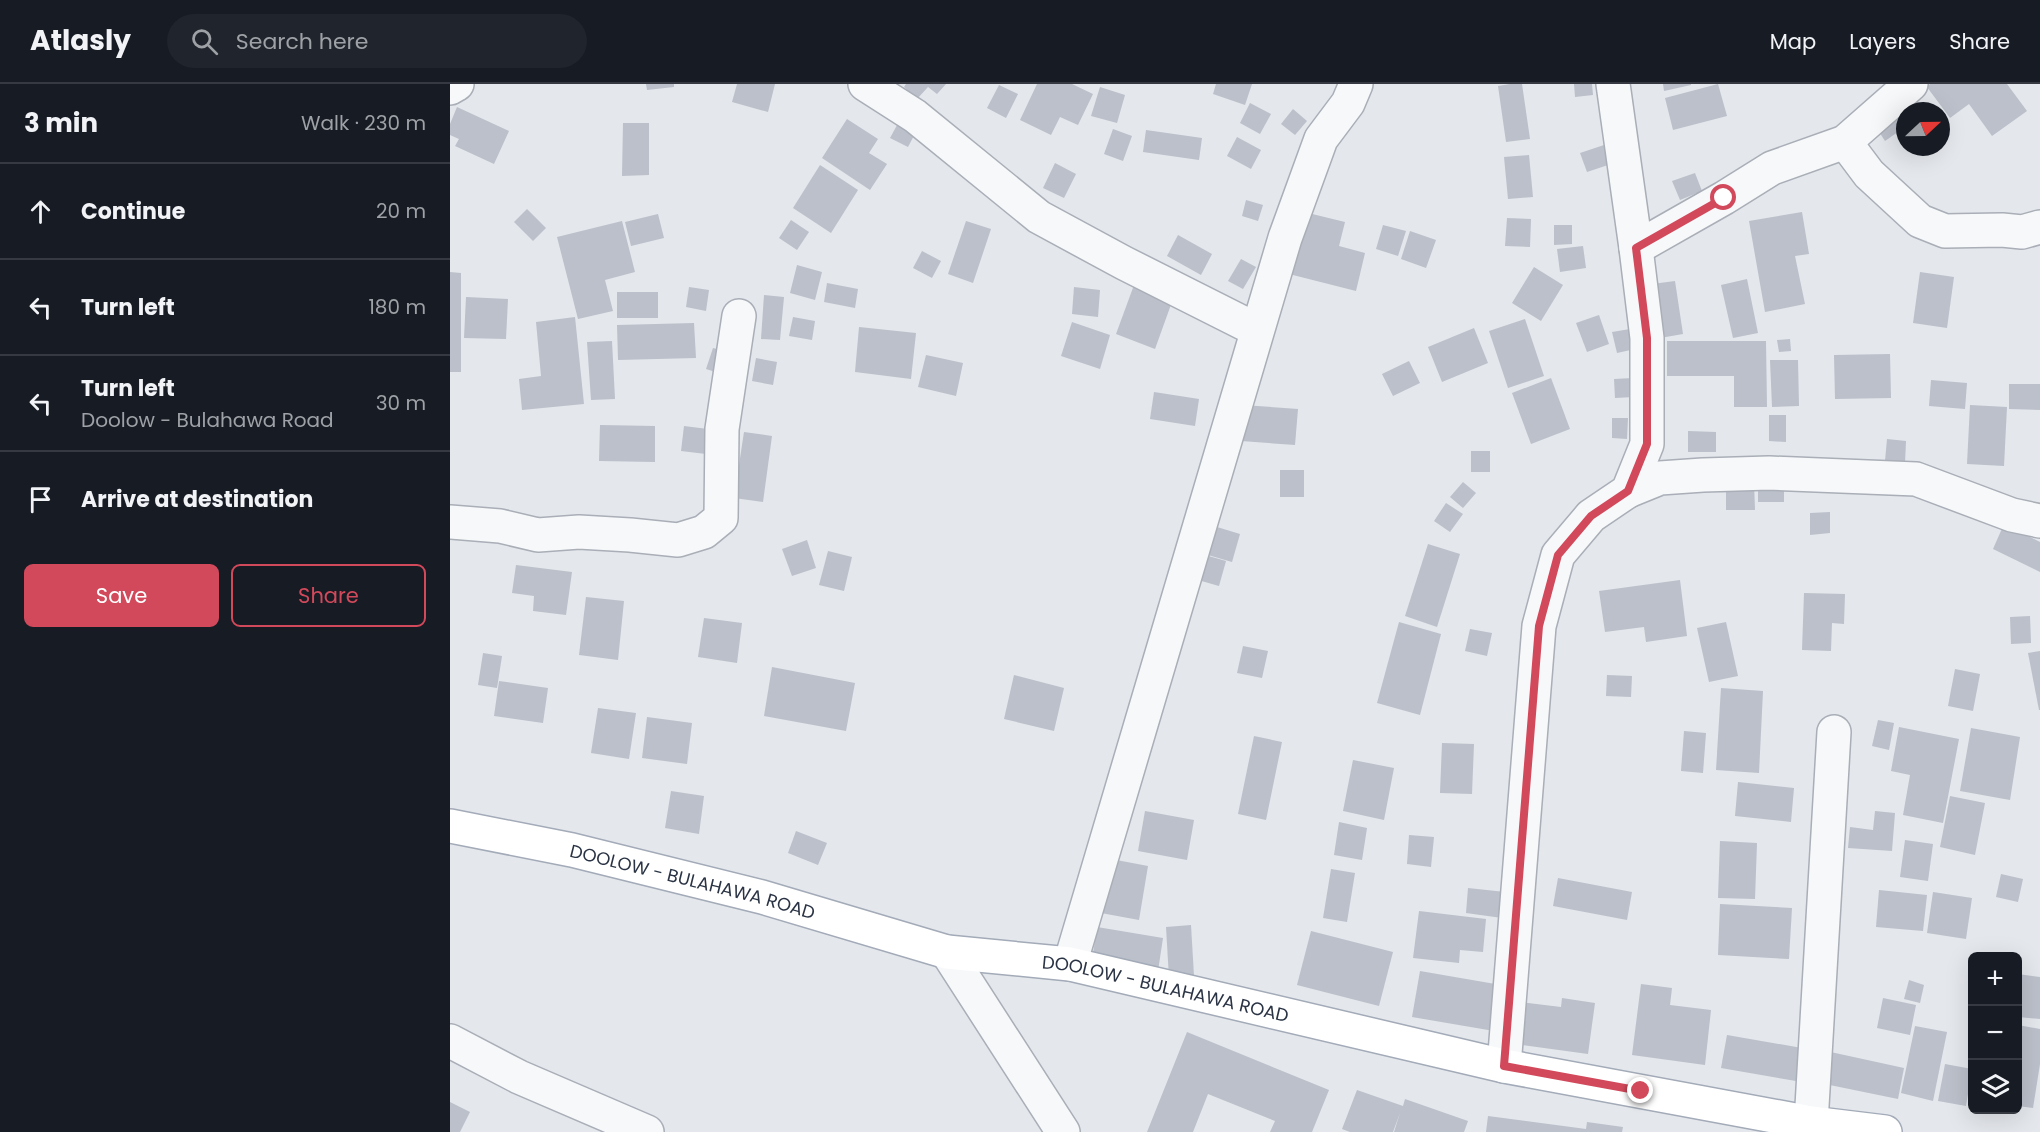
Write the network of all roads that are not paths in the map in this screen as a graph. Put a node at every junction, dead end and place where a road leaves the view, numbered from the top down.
1 (457, 84) edge
2 (865, 84) edge
3 (1356, 84) edge
4 (1613, 84) edge
5 (1911, 84) edge
6 (450, 88) edge
7 (1845, 142) junction
8 (2040, 227) edge
9 (1636, 248) junction
10 (739, 316) dead end
11 (1257, 330) junction
12 (1628, 491) junction
13 (2040, 521) edge
14 (450, 522) edge
15 (1834, 732) dead end
16 (450, 826) edge
17 (947, 952) junction
18 (1070, 964) junction
19 (450, 1041) edge
20 (1504, 1066) junction
21 (1811, 1123) junction
22 (646, 1132) edge
23 (1063, 1132) edge
24 (1886, 1132) edge

1 - 6 street
2 - 11 street
3 - 11 street
4 - 9 street
5 - 7 street
7 - 8 street
7 - 9 street
9 - 12 street
10 - 14 street
11 - 18 street
12 - 13 street
12 - 20 street
15 - 21 street
16 - 17 main road, DOOLOW - BULAHAWA ROAD
17 - 18 main road, DOOLOW - BULAHAWA ROAD
17 - 23 street
18 - 20 main road, DOOLOW - BULAHAWA ROAD
19 - 22 street
20 - 21 main road, DOOLOW - BULAHAWA ROAD
21 - 24 main road, DOOLOW - BULAHAWA ROAD

